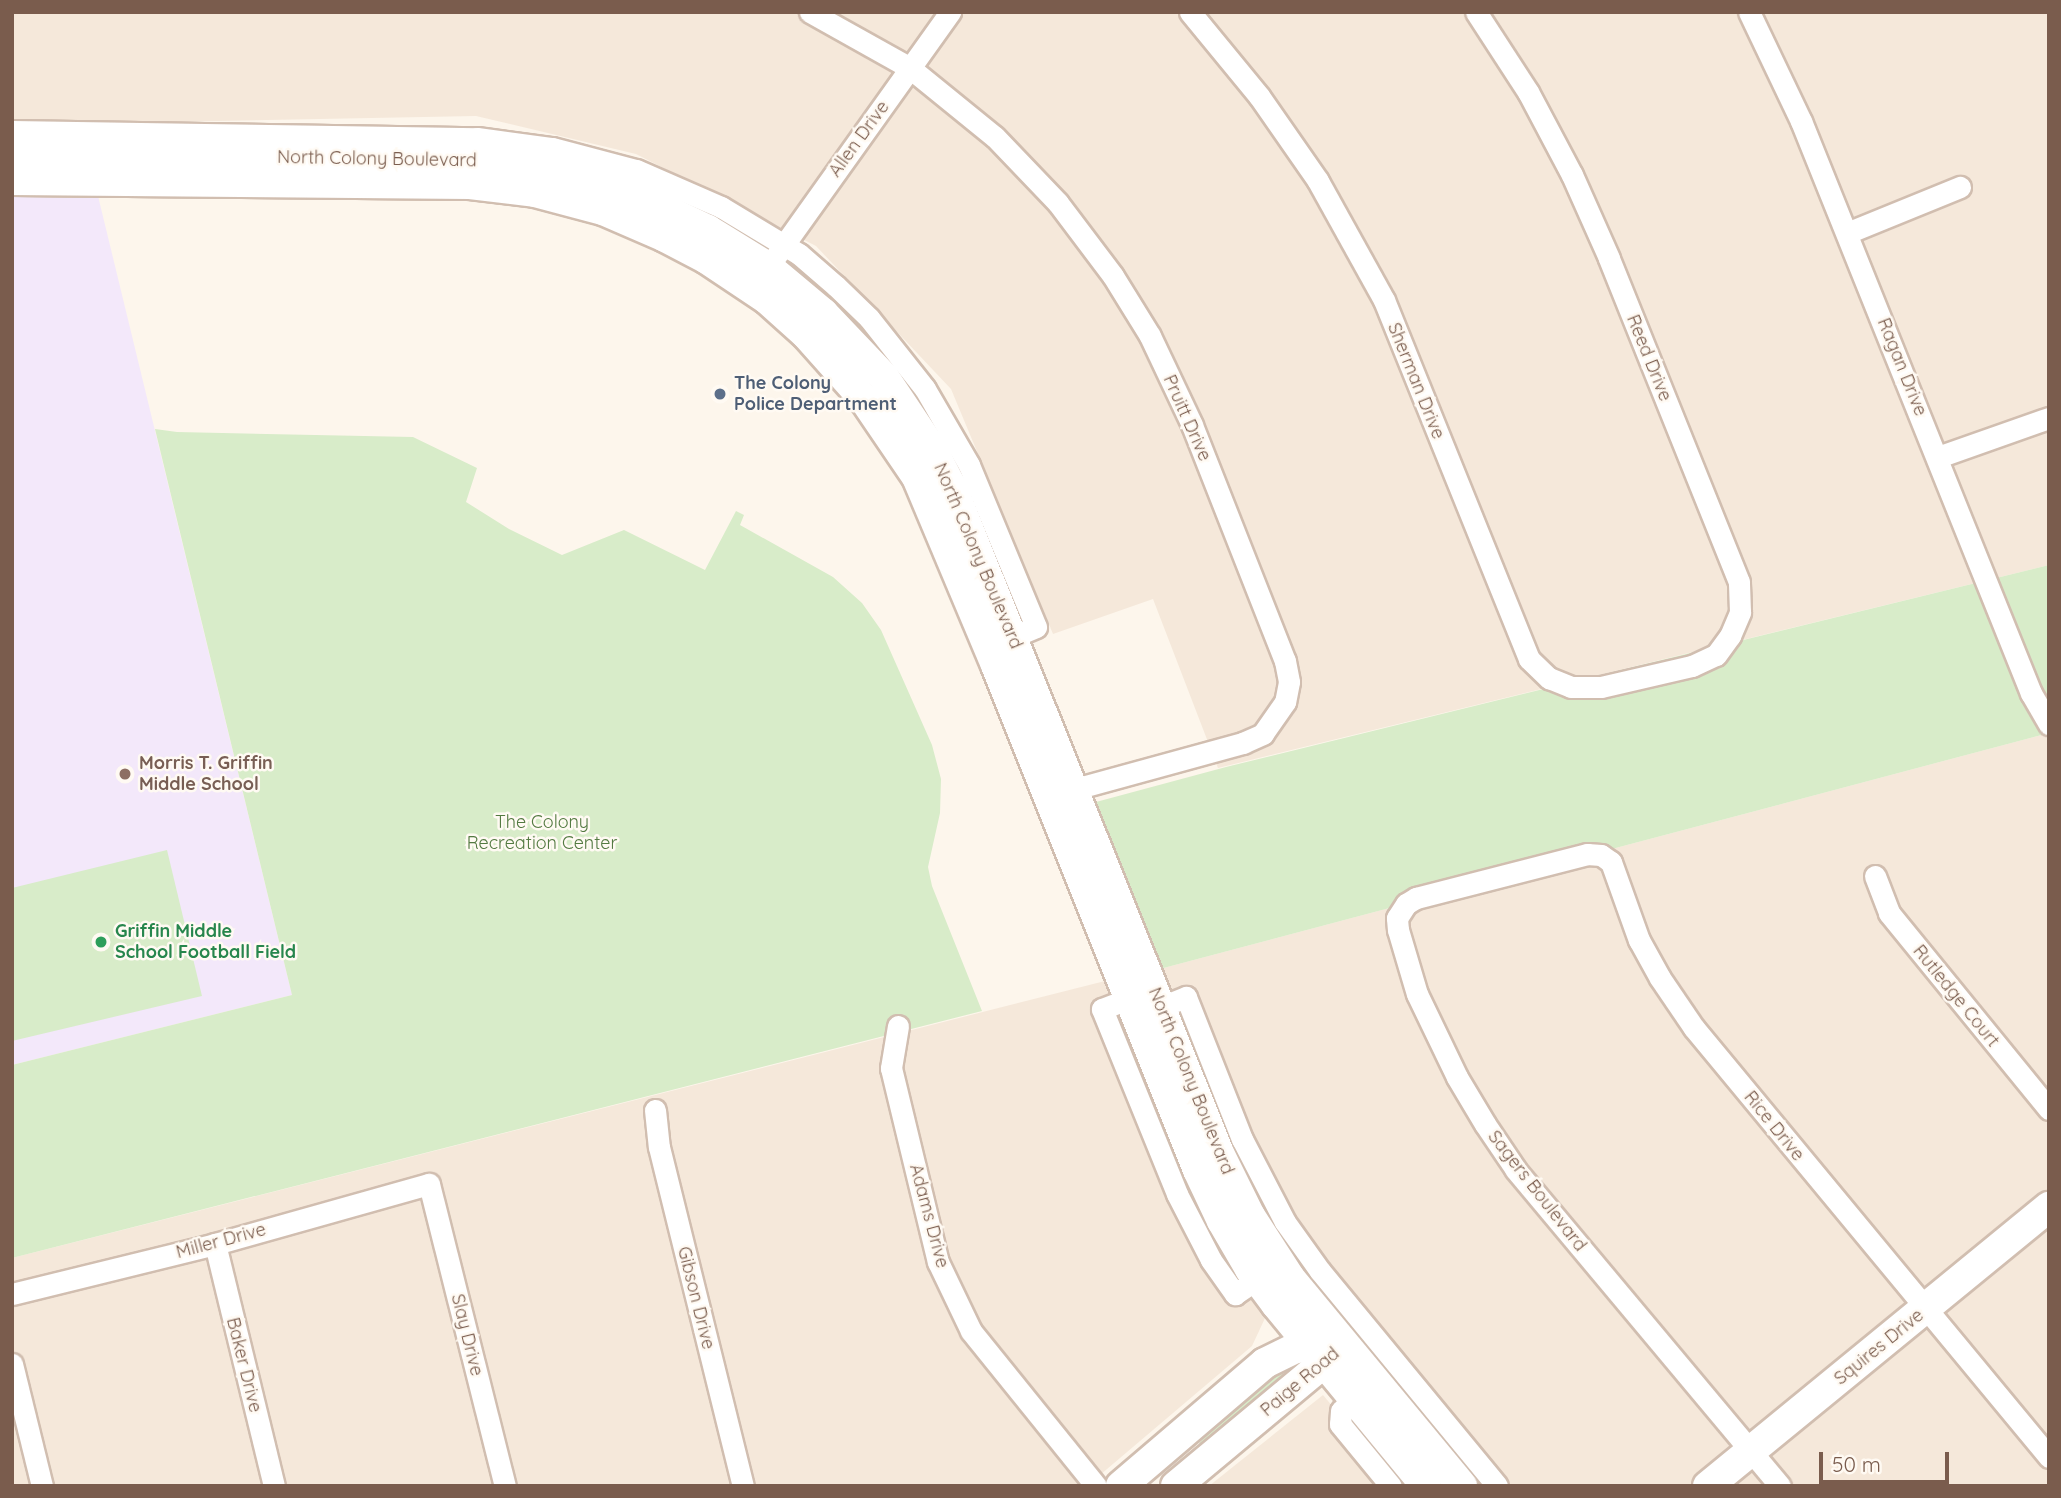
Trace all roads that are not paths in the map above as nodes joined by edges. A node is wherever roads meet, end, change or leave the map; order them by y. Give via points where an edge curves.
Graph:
1 (810, 12) edge
2 (950, 12) edge
3 (1191, 12) edge
4 (1476, 12) edge
5 (1749, 12) edge
6 (910, 68) junction
7 (12, 131) edge
8 (12, 152) edge
9 (12, 180) edge
10 (1960, 187) dead end
11 (1847, 233) junction
12 (767, 266) junction
13 (2049, 418) edge
14 (1938, 457) junction
15 (1653, 676) joint
16 (2049, 724) edge
17 (1060, 793) junction
18 (1499, 876) joint
19 (1875, 876) dead end
20 (1161, 1007) junction
21 (898, 1026) dead end
22 (655, 1110) dead end
23 (2049, 1110) edge
24 (429, 1184) joint
25 (2049, 1207) edge
26 (215, 1244) junction
27 (12, 1294) edge
28 (1276, 1304) junction
29 (1925, 1309) junction
30 (1326, 1350) junction
31 (1265, 1363) junction
32 (12, 1364) edge
33 (1354, 1398) junction
34 (1752, 1450) junction
35 (2049, 1457) edge
36 (43, 1486) edge
37 (274, 1486) edge
38 (505, 1486) edge
39 (743, 1486) edge
40 (1096, 1486) edge
41 (1121, 1486) edge
42 (1176, 1486) edge
43 (1391, 1486) edge
44 (1426, 1486) edge
45 (1462, 1486) edge
46 (1497, 1486) edge
47 (1708, 1486) edge
48 (1780, 1486) edge

1 - 6 street, Pruitt Drive
2 - 6 street, Allen Drive
3 - 15 street, Sherman Drive via 1259,96 1318,181 1384,300 1529,659 1549,678 1572,687 1601,687
4 - 15 street, Reed Drive via 1528,92 1578,187 1739,582 1740,612 1716,655
5 - 11 street, Ragan Drive
6 - 12 street, Allen Drive
6 - 17 street, Pruitt Drive via 995,137 1058,204 1113,276 1150,336 1192,425 1285,661 1289,682 1285,702 1263,734
7 - 12 street via 477,138 552,148 636,170 721,207
8 - 12 main road, North Colony Boulevard via 453,157 540,169 624,190 708,230
9 - 12 main road, North Colony Boulevard via 470,184 535,192 603,210 708,259
10 - 11 street
11 - 14 street, Ragan Drive
12 - 17 main road, North Colony Boulevard via 806,334 864,399 917,477
12 - 17 main road, North Colony Boulevard via 823,313 884,377 932,449 1012,636
13 - 14 street
14 - 16 street, Ragan Drive via 2031,693
17 - 20 main road, North Colony Boulevard
17 - 28 main road, North Colony Boulevard via 1128,999 1198,1170 1222,1221
18 - 29 street, Rice Drive via 1587,854 1611,862 1639,940 1693,1028
18 - 34 street, Sagers Boulevard via 1406,904 1397,918 1398,930 1417,994 1457,1077 1516,1170
19 - 23 street, Rutledge Court via 1889,913
20 - 30 main road, North Colony Boulevard via 1218,1151
20 - 46 street via 1186,997 1242,1139 1285,1222
21 - 40 street, Adams Drive via 891,1068 938,1262 971,1331
22 - 39 street, Gibson Drive via 659,1147
24 - 26 street, Miller Drive
24 - 38 street, Slay Drive
25 - 29 main road, Squires Drive
26 - 27 street, Miller Drive
26 - 37 street, Baker Drive
28 - 30 main road, North Colony Boulevard
28 - 31 main road via 1278,1328
29 - 34 main road, Squires Drive
29 - 35 street, Rice Drive
30 - 31 main road, Paige Road
30 - 33 main road, North Colony Boulevard
30 - 42 main road, Paige Road
30 - 45 main road, North Colony Boulevard
31 - 41 main road, Paige Road
32 - 36 street
33 - 43 street via 1341,1411 1340,1424
33 - 44 main road, North Colony Boulevard
34 - 47 main road, Squires Drive
34 - 48 street, Sagers Boulevard

